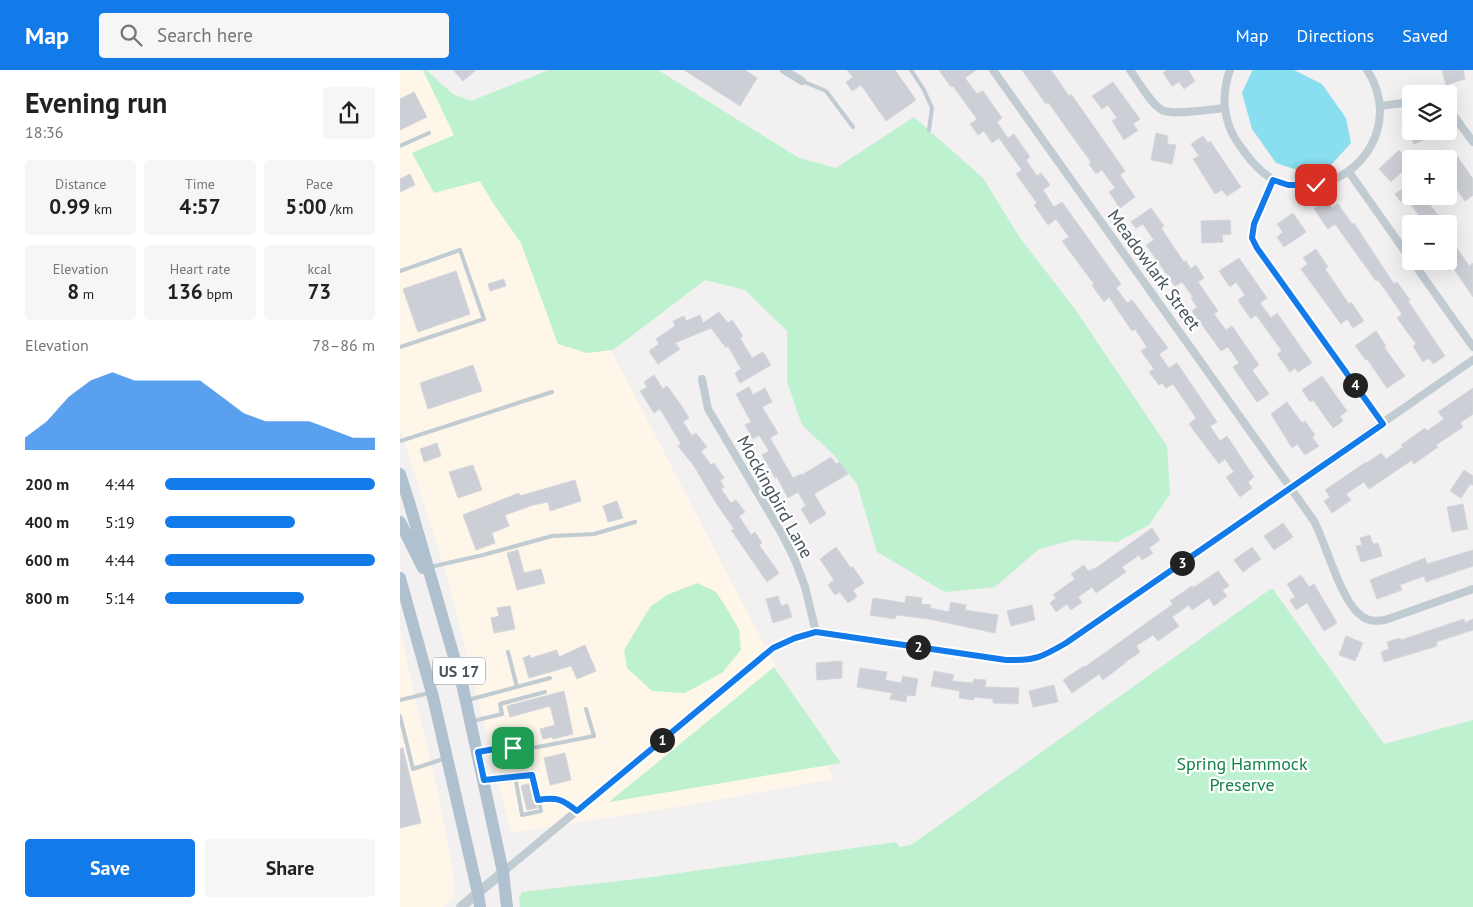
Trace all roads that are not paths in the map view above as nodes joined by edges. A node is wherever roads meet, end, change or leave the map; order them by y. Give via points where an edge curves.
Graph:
1 (784, 70) edge
2 (911, 70) edge
3 (993, 70) edge
4 (1130, 70) edge
5 (1230, 70) edge
6 (1367, 70) edge
7 (802, 81) joint
8 (1402, 103) edge
9 (1380, 106) junction
10 (1225, 108) junction
11 (1457, 120) edge
12 (853, 127) dead end
13 (929, 130) dead end
14 (429, 132) dead end
15 (1473, 142) edge
16 (400, 146) edge
17 (1349, 172) junction
18 (1273, 180) junction
19 (1402, 247) edge
20 (1418, 270) edge
21 (400, 271) edge
22 (400, 346) edge
23 (1473, 347) edge
24 (1473, 360) edge
25 (702, 379) dead end
26 (552, 392) dead end
27 (1383, 424) junction
28 (400, 441) edge
29 (400, 474) edge
30 (1291, 488) junction
31 (400, 522) edge
32 (635, 522) dead end
33 (429, 567) junction
34 (400, 578) edge
35 (1473, 589) edge
36 (435, 590) junction
37 (816, 632) junction
38 (508, 652) dead end
39 (550, 678) dead end
40 (517, 687) junction
41 (545, 692) dead end
42 (432, 693) junction
43 (400, 700) edge
44 (466, 700) junction
45 (586, 709) dead end
46 (400, 716) edge
47 (471, 722) junction
48 (478, 752) junction
49 (447, 758) junction
50 (515, 776) junction
51 (484, 780) junction
52 (538, 800) junction
53 (577, 811) junction
54 (503, 872) junction
55 (478, 893) junction
56 (461, 907) edge
57 (480, 907) edge
58 (507, 907) edge

1 - 7 street
2 - 13 lane via 932,108
3 - 30 street, Meadowlark Street
4 - 10 street via 1162,110 1171,113
5 - 10 street via 1224,94
6 - 9 street
7 - 12 lane via 826,91
8 - 9 street
9 - 17 street via 1374,140
10 - 18 street via 1235,140 1259,170
11 - 15 street
14 - 16 lane
17 - 18 street via 1316,185 1288,185
17 - 19 street
18 - 27 street via 1254,224 1252,238
20 - 23 street
21 - 22 lane via 460,250 484,319
24 - 27 street
25 - 37 street, Mockingbird Lane via 708,409 795,560 806,587
26 - 28 lane
27 - 30 street
29 - 33 main road, US 17
30 - 35 street, Meadowlark Street via 1321,535 1343,589 1363,617 1374,621 1386,620
30 - 37 street via 1066,643 1028,661
31 - 36 main road
32 - 33 lane via 594,534 552,536
33 - 36 main road, US 17
34 - 42 main road, US 17
36 - 44 main road, US 17
37 - 53 street via 773,648
38 - 40 lane
39 - 40 lane
40 - 44 lane
41 - 47 lane via 500,704 502,714
42 - 43 lane
42 - 49 main road, US 17
44 - 47 main road, US 17
45 - 48 lane via 594,736 538,747
46 - 49 lane via 414,768
47 - 48 main road, US 17
48 - 51 main road, US 17
49 - 55 main road, US 17
50 - 51 lane
50 - 52 lane via 532,775
50 - 52 lane via 522,816 541,811
51 - 54 main road, US 17
52 - 53 lane via 553,798 566,802
53 - 54 street
54 - 55 street
54 - 58 main road, US 17
55 - 56 street
55 - 57 main road, US 17

